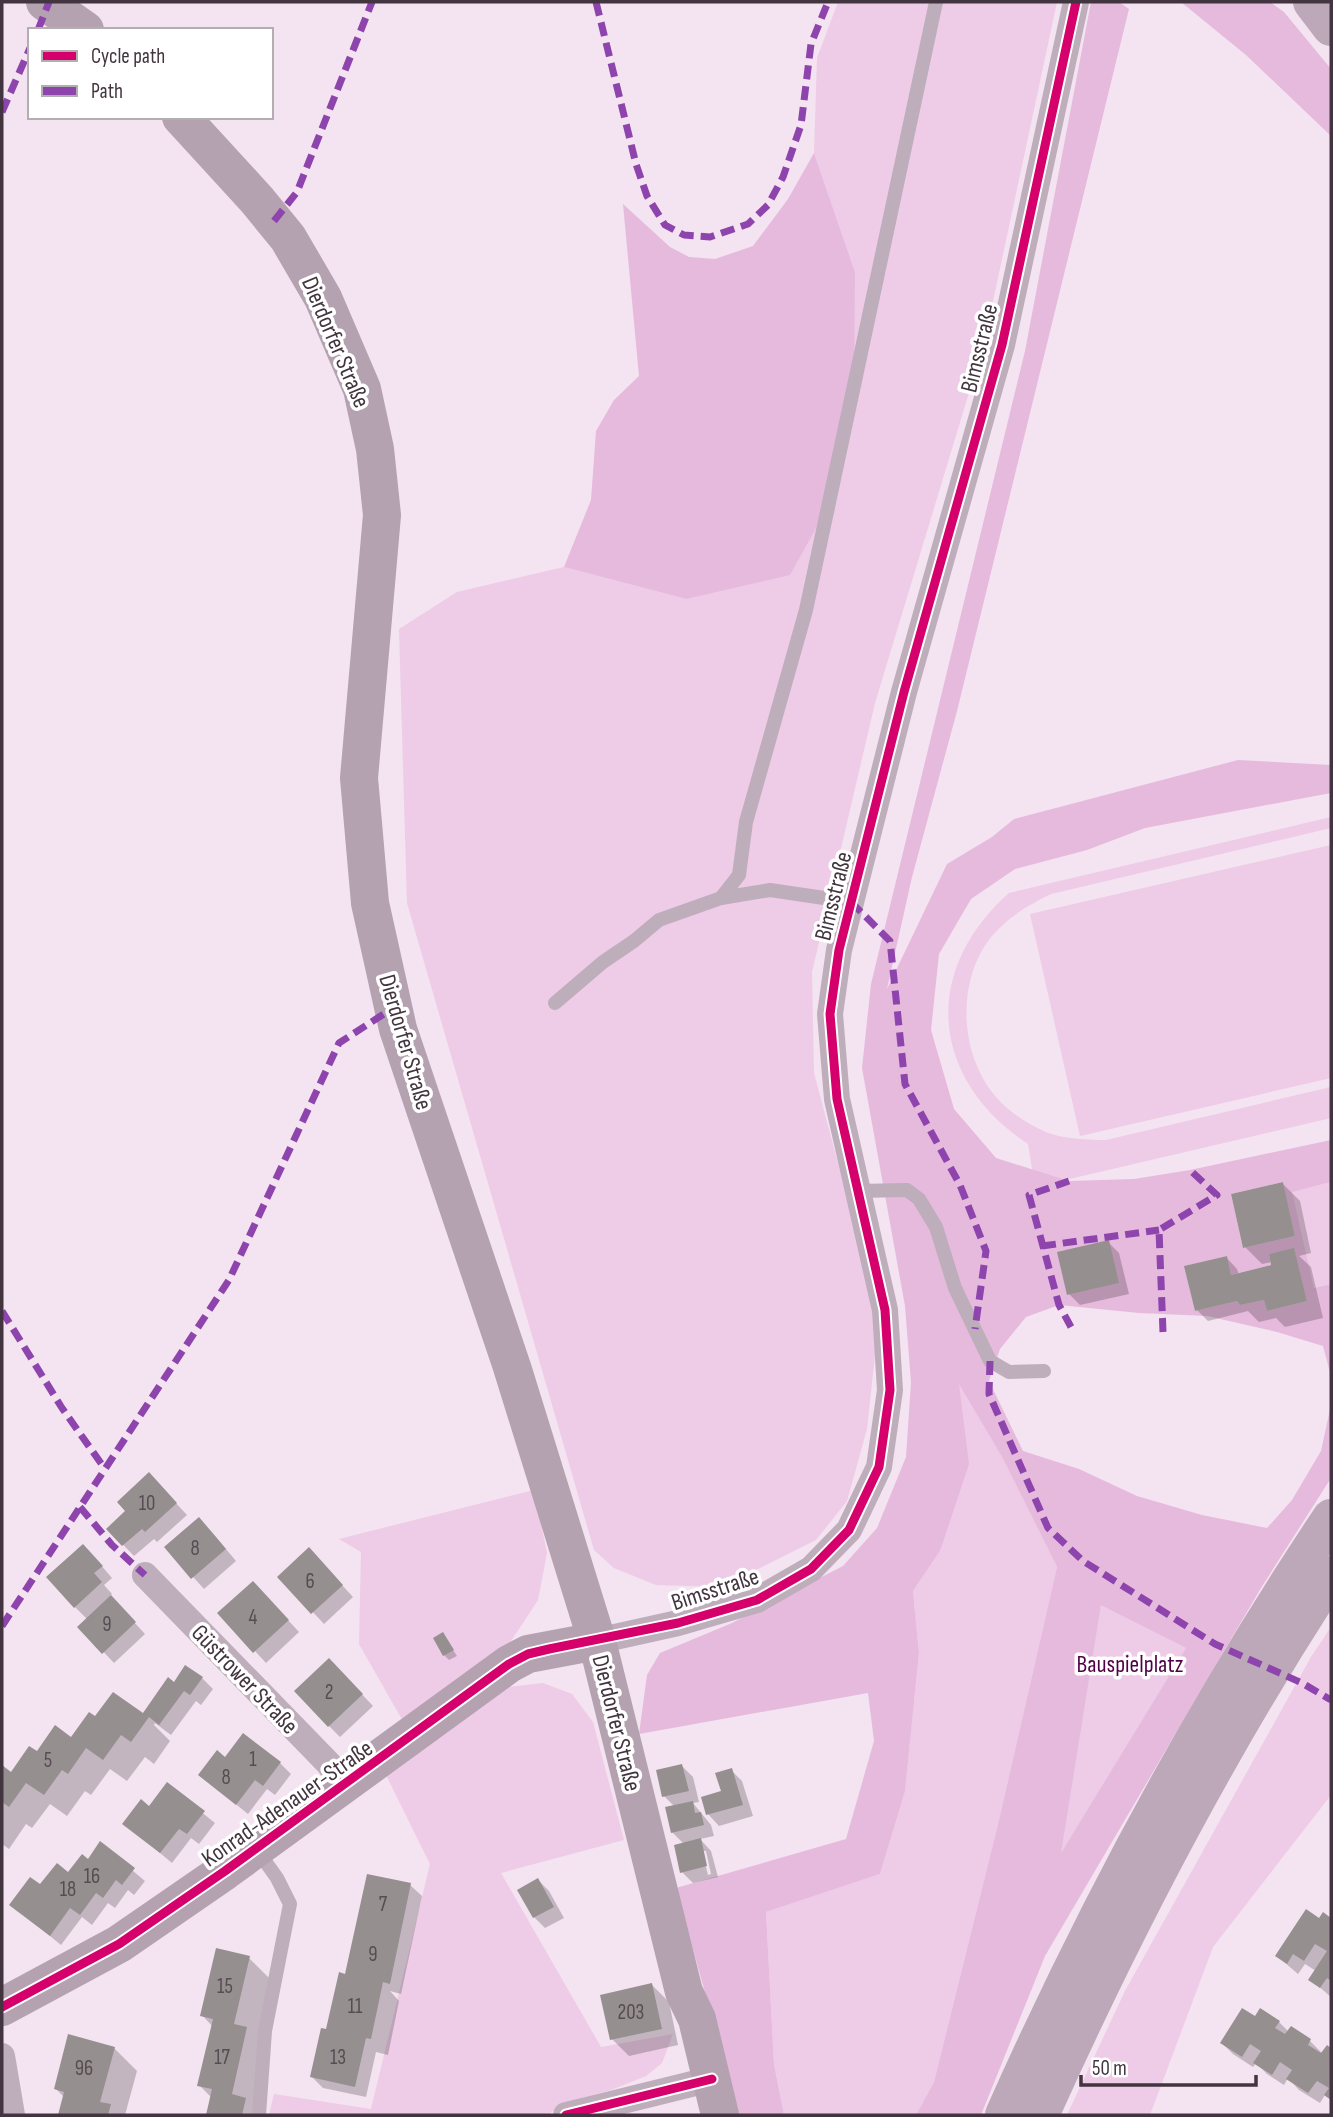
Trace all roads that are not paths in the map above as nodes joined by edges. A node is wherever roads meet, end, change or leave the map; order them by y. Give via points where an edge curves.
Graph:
1 (45, 2) edge
2 (936, 2) edge
3 (1076, 2) edge
4 (1312, 2) edge
5 (1321, 2) edge
6 (1331, 9) edge
7 (1331, 27) edge
8 (82, 28) edge
9 (183, 119) edge
10 (721, 898) junction
11 (851, 902) junction
12 (555, 1003) dead end
13 (858, 1191) junction
14 (1044, 1371) dead end
15 (1331, 1518) edge
16 (145, 1575) dead end
17 (1331, 1575) edge
18 (1273, 1638) junction
19 (597, 1641) junction
20 (1241, 1691) junction
21 (343, 1785) junction
22 (256, 1849) junction
23 (2, 2007) edge
24 (2, 2056) edge
25 (704, 2099) edge
26 (12, 2115) edge
27 (258, 2115) edge
28 (566, 2115) edge
29 (1004, 2115) edge
30 (1040, 2115) edge

1 - 8 main road
2 - 10 lane via 806,610 746,822 738,875
3 - 11 street, Bimsstraße via 1002,345 904,692
4 - 7 highway
5 - 6 highway
9 - 19 main road, Dierdorfer Straße via 288,238 323,298 362,389 382,515 359,778 370,904 398,1029 512,1367
10 - 11 lane via 770,890
10 - 12 lane via 659,920
11 - 13 street, Bimsstraße via 830,1014 837,1099
13 - 14 lane via 907,1190 919,1199 936,1227 955,1288 990,1362 1009,1372
13 - 19 street, Bimsstraße via 885,1310 890,1390 879,1467 849,1530 811,1569 757,1600
15 - 18 highway
16 - 21 street, Güstrower Straße via 329,1764
17 - 18 highway
18 - 20 highway
19 - 21 main road, Konrad-Adenauer-Straße via 528,1654 509,1664
19 - 25 main road, Dierdorfer Straße via 684,1992 697,2018
20 - 29 highway via 1164,1794 1062,1990
20 - 30 highway via 1200,1792 1094,1997
21 - 22 main road, Konrad-Adenauer-Straße
22 - 23 main road, Konrad-Adenauer-Straße via 118,1944
22 - 27 lane via 290,1904 265,2031
24 - 26 street
25 - 28 street

